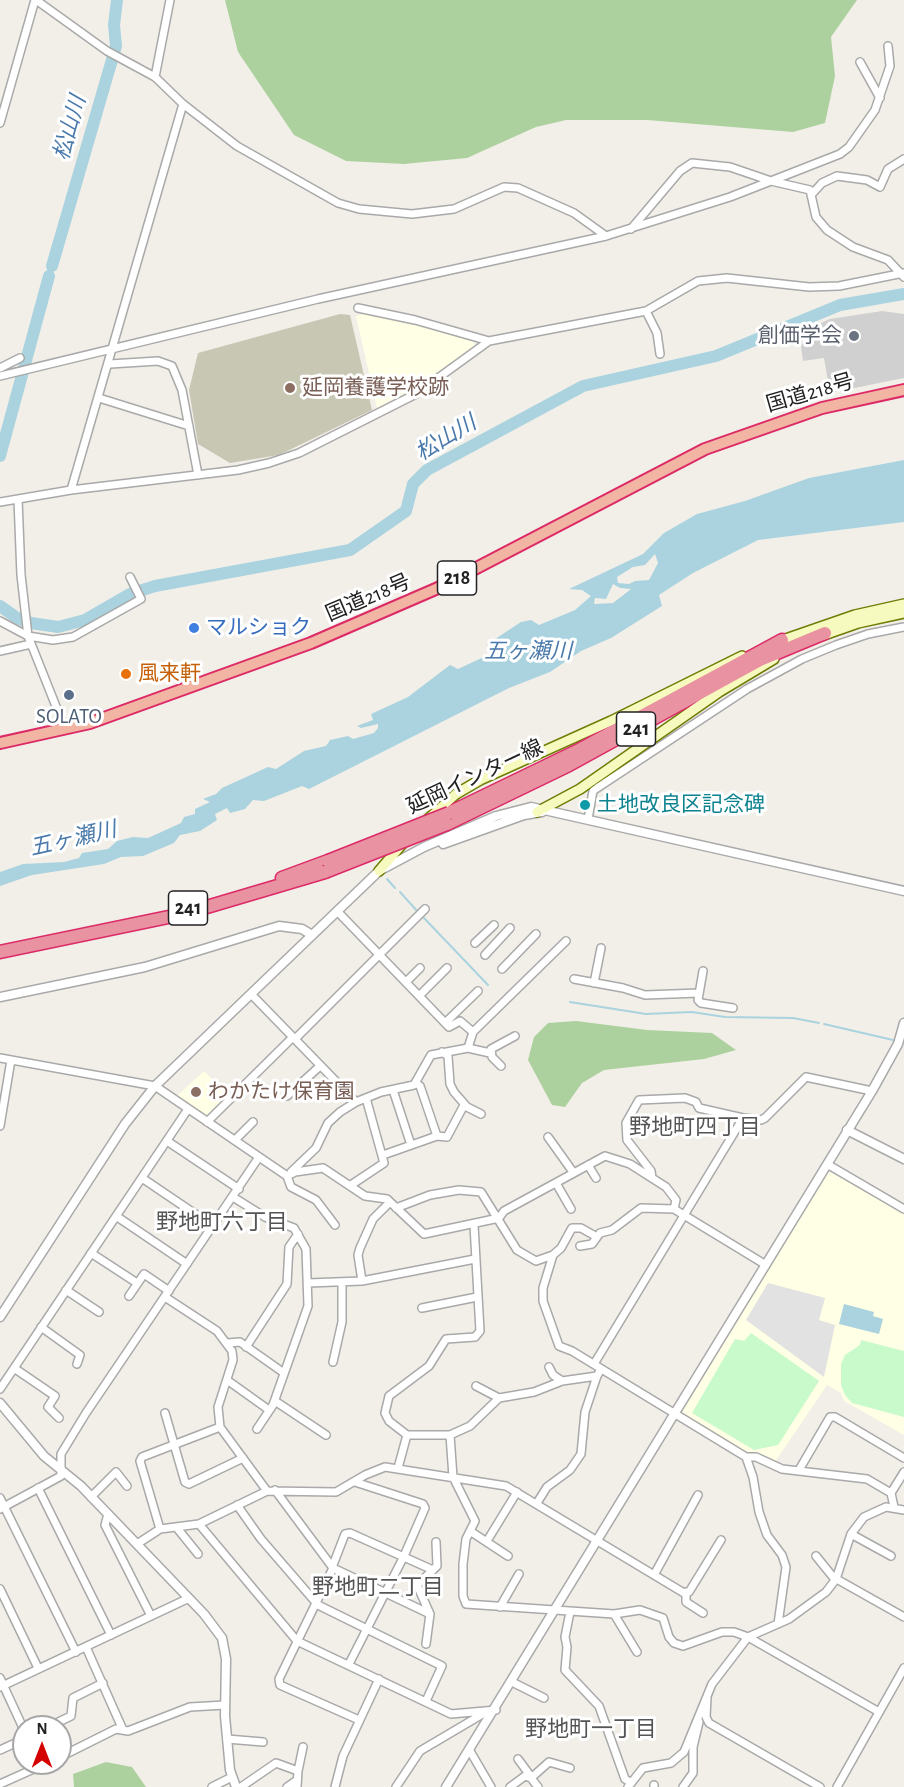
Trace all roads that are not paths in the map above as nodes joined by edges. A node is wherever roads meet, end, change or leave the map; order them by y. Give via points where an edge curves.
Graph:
1 (35, 0) edge
2 (170, 0) edge
3 (888, 46) dead end
4 (860, 62) dead end
5 (155, 77) junction
6 (880, 98) junction
7 (183, 104) junction
8 (0, 123) edge
9 (904, 159) edge
10 (771, 181) junction
11 (812, 194) junction
12 (631, 229) junction
13 (606, 236) junction
14 (903, 274) edge
15 (358, 308) dead end
16 (646, 311) junction
17 (489, 341) junction
18 (111, 350) junction
19 (660, 354) dead end
20 (20, 358) dead end
21 (110, 364) junction
22 (0, 368) edge
23 (4, 375) edge
24 (904, 390) edge
25 (99, 399) junction
26 (189, 426) junction
27 (198, 475) junction
28 (71, 490) junction
29 (18, 499) junction
30 (0, 502) edge
31 (130, 577) dead end
32 (904, 604) edge
33 (904, 613) edge
34 (0, 621) edge
35 (904, 627) edge
36 (825, 633) junction
37 (29, 639) junction
38 (782, 640) junction
39 (0, 651) edge
40 (65, 729) junction
41 (0, 743) edge
42 (541, 810) junction
43 (448, 818) junction
44 (588, 819) junction
45 (379, 871) junction
46 (904, 891) edge
47 (425, 909) dead end
48 (337, 911) junction
49 (494, 925) dead end
50 (510, 928) dead end
51 (536, 934) dead end
52 (312, 935) junction
53 (566, 941) dead end
54 (475, 944) dead end
55 (601, 948) dead end
56 (0, 952) edge
57 (380, 955) junction
58 (485, 955) dead end
59 (420, 968) dead end
60 (447, 968) dead end
61 (502, 969) dead end
62 (703, 972) dead end
63 (574, 979) dead end
64 (406, 982) junction
65 (594, 982) junction
66 (478, 991) dead end
67 (699, 993) junction
68 (251, 994) junction
69 (419, 996) junction
70 (0, 997) edge
71 (733, 1008) dead end
72 (445, 1023) junction
73 (904, 1023) edge
74 (473, 1032) junction
75 (515, 1036) dead end
76 (294, 1038) junction
77 (468, 1048) junction
78 (442, 1052) junction
79 (490, 1053) junction
80 (0, 1058) edge
81 (11, 1060) junction
82 (320, 1066) junction
83 (501, 1066) dead end
84 (416, 1083) junction
85 (155, 1086) junction
86 (393, 1090) junction
87 (872, 1091) junction
88 (287, 1096) dead end
89 (366, 1098) junction
90 (356, 1102) junction
91 (464, 1105) junction
92 (188, 1109) junction
93 (481, 1114) dead end
94 (742, 1118) junction
95 (207, 1122) junction
96 (253, 1122) dead end
97 (0, 1126) edge
98 (847, 1130) junction
99 (437, 1136) junction
100 (548, 1137) dead end
101 (235, 1140) junction
102 (167, 1141) junction
103 (411, 1145) junction
104 (383, 1155) junction
105 (260, 1157) junction
106 (904, 1159) edge
107 (827, 1164) junction
108 (588, 1165) junction
109 (573, 1172) junction
110 (287, 1176) junction
111 (142, 1178) junction
112 (596, 1178) dead end
113 (652, 1178) junction
114 (556, 1183) junction
115 (351, 1185) junction
116 (239, 1189) junction
117 (233, 1197) junction
118 (393, 1205) junction
119 (571, 1209) dead end
120 (674, 1209) junction
121 (904, 1209) edge
122 (685, 1214) junction
123 (116, 1216) junction
124 (499, 1218) junction
125 (335, 1225) dead end
126 (474, 1225) junction
127 (213, 1226) junction
128 (298, 1234) junction
129 (597, 1237) junction
130 (580, 1246) dead end
131 (91, 1253) junction
132 (553, 1255) junction
133 (476, 1259) junction
134 (187, 1264) junction
135 (766, 1265) junction
136 (362, 1281) junction
137 (342, 1282) junction
138 (137, 1283) junction
139 (308, 1283) junction
140 (66, 1290) junction
141 (167, 1294) junction
142 (129, 1296) dead end
143 (477, 1297) junction
144 (422, 1308) dead end
145 (99, 1312) dead end
146 (0, 1317) edge
147 (41, 1327) junction
148 (228, 1342) junction
149 (246, 1347) junction
150 (333, 1362) dead end
151 (77, 1364) dead end
152 (594, 1364) junction
153 (549, 1367) dead end
154 (14, 1368) junction
155 (284, 1373) junction
156 (599, 1373) junction
157 (227, 1380) junction
158 (562, 1381) junction
159 (476, 1386) dead end
160 (0, 1389) edge
161 (499, 1398) junction
162 (275, 1401) junction
163 (0, 1403) edge
164 (269, 1410) junction
165 (165, 1413) dead end
166 (676, 1414) junction
167 (59, 1418) dead end
168 (220, 1427) junction
169 (257, 1429) dead end
170 (326, 1435) dead end
171 (407, 1435) junction
172 (450, 1435) junction
173 (175, 1447) junction
174 (746, 1457) junction
175 (243, 1458) junction
176 (904, 1458) edge
177 (398, 1468) junction
178 (63, 1470) junction
179 (798, 1470) junction
180 (904, 1472) edge
181 (453, 1477) junction
182 (355, 1482) junction
183 (127, 1486) dead end
184 (38, 1488) junction
185 (271, 1491) junction
186 (517, 1492) junction
187 (891, 1493) junction
188 (698, 1495) dead end
189 (91, 1497) junction
190 (0, 1498) edge
191 (537, 1503) junction
192 (237, 1506) junction
193 (894, 1507) junction
194 (2, 1508) edge
195 (904, 1510) edge
196 (108, 1514) junction
197 (199, 1524) junction
198 (177, 1528) junction
199 (160, 1529) junction
200 (470, 1531) junction
201 (851, 1534) junction
202 (721, 1540) dead end
203 (487, 1541) junction
204 (598, 1541) junction
205 (436, 1542) dead end
206 (137, 1544) junction
207 (198, 1554) dead end
208 (404, 1556) junction
209 (508, 1556) dead end
210 (816, 1556) dead end
211 (891, 1556) dead end
212 (333, 1567) junction
213 (433, 1569) junction
214 (519, 1574) dead end
215 (654, 1575) junction
216 (836, 1579) junction
217 (0, 1589) edge
218 (385, 1592) junction
219 (686, 1592) junction
220 (187, 1599) junction
221 (318, 1605) junction
222 (500, 1607) junction
223 (555, 1611) junction
224 (570, 1612) junction
225 (703, 1613) dead end
226 (430, 1614) junction
227 (614, 1614) junction
228 (151, 1616) junction
229 (904, 1617) edge
230 (778, 1624) junction
231 (366, 1630) junction
232 (111, 1635) junction
233 (748, 1637) junction
234 (297, 1641) junction
235 (426, 1644) dead end
236 (86, 1647) junction
237 (76, 1653) junction
238 (637, 1653) dead end
239 (349, 1664) junction
240 (38, 1668) junction
241 (904, 1668) edge
242 (379, 1679) junction
243 (512, 1682) junction
244 (103, 1683) junction
245 (1, 1684) edge
246 (707, 1693) junction
247 (544, 1698) dead end
248 (426, 1701) junction
249 (225, 1705) junction
250 (491, 1710) junction
251 (879, 1712) junction
252 (16, 1715) edge
253 (71, 1715) edge
254 (698, 1715) junction
255 (359, 1720) junction
256 (123, 1730) junction
257 (227, 1739) junction
258 (263, 1742) dead end
259 (303, 1747) dead end
260 (72, 1750) edge
261 (470, 1751) junction
262 (518, 1759) dead end
263 (570, 1768) dead end
264 (298, 1771) junction
265 (20, 1775) edge
266 (232, 1777) junction
267 (530, 1778) junction
268 (0, 1784) edge
269 (297, 1784) edge
270 (629, 1785) edge
271 (212, 1787) edge
272 (236, 1787) edge
273 (242, 1787) edge
274 (287, 1787) edge
275 (335, 1787) edge
276 (396, 1787) edge
277 (446, 1787) edge
278 (491, 1787) edge
279 (510, 1787) edge
280 (538, 1787) edge
281 (683, 1787) edge
282 (820, 1787) edge
283 (837, 1787) edge

1 - 5 street via 107,51
1 - 8 street
2 - 5 street
3 - 6 street via 890,66
4 - 6 street
5 - 7 street
6 - 10 street via 865,128 840,154
7 - 13 street via 237,146 338,203 412,214 454,209 504,187 518,188 574,213
7 - 18 street
9 - 11 street via 888,169 880,187 858,178 837,176 822,183
10 - 11 street via 810,190
10 - 12 street
10 - 12 street via 730,167 692,163 664,188
11 - 14 street via 816,217 827,230 853,247 888,260
12 - 13 street
13 - 18 street
14 - 16 street via 839,286 809,287 710,278
15 - 17 street
16 - 17 street
16 - 19 street via 657,333
17 - 27 street via 416,394 299,453 238,470
18 - 21 street
18 - 23 street
20 - 22 street
21 - 25 street
21 - 26 street via 158,361 172,366 182,390
24 - 40 highway, 国道218号 / 218 via 813,411 705,449 369,620
25 - 26 street
25 - 28 street
26 - 27 street
27 - 28 street
28 - 29 street
29 - 30 street
29 - 37 street
31 - 37 street via 140,598 73,637
32 - 38 main road, 延岡インター線 / 241 via 846,617
33 - 36 main road, 延岡インター線 / 241
34 - 37 street
35 - 44 street via 836,645 747,689 597,788
36 - 42 main road, 241 via 719,692 580,789
36 - 43 highway, 延岡インター線 / 241 via 760,660 569,765
37 - 39 street
37 - 40 street
38 - 43 highway, 延岡インター線 / 241
38 - 45 main road, 241 via 467,787 388,857
40 - 41 highway, 国道218号 / 218
42 - 44 street
42 - 45 street via 518,808 496,816
43 - 56 highway, 延岡インター線 / 241, bridge via 327,866 183,914
44 - 46 street
45 - 48 street
47 - 57 street
48 - 52 street
48 - 57 street
49 - 54 street
50 - 58 street
51 - 61 street
52 - 68 street
52 - 70 street via 302,929 279,926 145,967
53 - 74 street
55 - 65 street
57 - 64 street
57 - 76 street
59 - 64 street
60 - 69 street
62 - 67 street
63 - 65 street
64 - 69 street
65 - 67 street via 645,995
66 - 72 street
67 - 71 street via 701,1003
68 - 76 street
68 - 85 street
69 - 72 street
72 - 74 street via 449,1027 460,1021
73 - 87 street
74 - 77 street
75 - 79 street via 495,1045
76 - 82 street
76 - 95 street
77 - 78 street
77 - 79 street
78 - 84 street via 431,1055
78 - 91 street via 448,1056 450,1084
79 - 83 street
80 - 81 street
81 - 85 street
81 - 97 street
82 - 88 street
82 - 90 street
84 - 86 street
84 - 99 street
85 - 92 street
85 - 146 street via 125,1124
86 - 89 street
86 - 103 street
87 - 94 street via 806,1077 765,1118
87 - 98 street
89 - 90 street
89 - 104 street
90 - 110 street via 328,1123 316,1148
91 - 93 street
91 - 99 street via 447,1137
92 - 95 street
92 - 102 street
94 - 113 street via 699,1108 696,1102 685,1098 639,1100 626,1123 627,1140 651,1171
94 - 122 street
95 - 101 street
96 - 101 street
98 - 106 street
98 - 107 street
99 - 103 street
100 - 109 street
101 - 105 street
102 - 111 street
102 - 116 street
103 - 104 street
104 - 115 street via 383,1166
105 - 110 street
105 - 116 street
107 - 121 street
107 - 135 street
108 - 109 street
108 - 112 street
108 - 113 street via 605,1156 612,1157
109 - 114 street
110 - 115 street via 323,1168
110 - 125 street via 291,1187 316,1200
111 - 123 street
111 - 127 street
113 - 120 street via 674,1196
114 - 119 street
114 - 124 street via 504,1211
115 - 118 street via 365,1196 387,1199
116 - 117 street
117 - 127 street
117 - 128 street via 265,1217 294,1228
118 - 124 street via 471,1189 481,1192
118 - 126 street via 424,1234
118 - 136 street via 374,1219 360,1248
120 - 122 street
120 - 129 street via 642,1208
122 - 135 street
122 - 152 street
123 - 131 street
123 - 134 street
124 - 126 street
124 - 132 street via 517,1250 536,1261
126 - 133 street
127 - 134 street
128 - 139 street via 306,1249
128 - 149 street via 289,1247 287,1284
129 - 130 street via 592,1244
129 - 132 street via 581,1228 572,1228
131 - 138 street
131 - 140 street
132 - 152 street via 543,1288 553,1331 559,1346
133 - 136 street
133 - 143 street
134 - 141 street
135 - 166 street
136 - 137 street
137 - 139 street
137 - 150 street via 342,1322
138 - 141 street via 144,1274
138 - 142 street
139 - 155 street via 308,1306
140 - 145 street
140 - 147 street
141 - 148 street
141 - 178 street via 61,1454
143 - 144 street
143 - 171 street via 480,1331 475,1337 446,1339 429,1366 389,1396 385,1413
147 - 151 street via 80,1355
147 - 154 street
148 - 149 street via 240,1342
148 - 157 street via 233,1360
149 - 155 street
152 - 156 street
153 - 158 street
154 - 160 street
154 - 167 street via 55,1396 48,1407
155 - 162 street
156 - 158 street
156 - 166 street
156 - 191 street via 585,1412 581,1454
157 - 164 street
157 - 168 street via 218,1407
158 - 161 street via 534,1392
159 - 161 street
161 - 172 street via 470,1426
162 - 164 street
162 - 170 street
163 - 178 street via 44,1456
164 - 169 street
165 - 173 street
166 - 174 street
166 - 204 street
168 - 173 street
168 - 175 street
171 - 172 street
171 - 177 street
172 - 181 street
173 - 175 street via 185,1482 189,1484
173 - 199 street via 140,1461
174 - 179 street
174 - 230 street via 767,1535 786,1567
175 - 185 street
176 - 179 street via 830,1417
177 - 181 street
177 - 182 street via 375,1470
178 - 184 street via 61,1476
178 - 189 street
179 - 187 street via 867,1479
180 - 187 street
181 - 186 street
181 - 200 street via 474,1517
182 - 185 street via 336,1492
182 - 208 street via 423,1504 425,1508
183 - 189 street via 116,1472
184 - 194 street
184 - 232 street
185 - 192 street
185 - 212 street
186 - 191 street
186 - 203 street
187 - 193 street
188 - 215 street
189 - 196 street
190 - 194 street
191 - 204 street
192 - 197 street
192 - 221 street
193 - 195 street
193 - 201 street via 864,1517
194 - 237 street
196 - 206 street
196 - 228 street via 105,1525
197 - 198 street
197 - 234 street
198 - 199 street
198 - 207 street
199 - 206 street
200 - 203 street
200 - 222 street via 462,1571 466,1604
201 - 211 street
201 - 216 street
202 - 219 street
203 - 209 street
204 - 215 street
204 - 223 street
205 - 213 street via 437,1566
206 - 220 street
208 - 212 street via 350,1533 345,1534
208 - 213 street
208 - 218 street
210 - 216 street
212 - 218 street
212 - 221 street
213 - 226 street via 417,1585
214 - 222 street
215 - 219 street
216 - 229 street
216 - 230 street via 811,1604
217 - 240 street
218 - 226 street
218 - 231 street
219 - 225 street via 686,1602
220 - 228 street
220 - 249 street via 222,1638 226,1659
221 - 231 street
221 - 234 street
222 - 223 street
223 - 224 street
223 - 243 street
224 - 227 street
224 - 270 street via 565,1670 599,1706
226 - 235 street
227 - 233 street via 640,1610 663,1618 669,1637 683,1646 728,1631
227 - 238 street
228 - 232 street
230 - 233 street
231 - 239 street
231 - 248 street via 442,1666
232 - 236 street
233 - 246 street
233 - 251 street
234 - 239 street
234 - 255 street via 280,1684
236 - 237 street
236 - 244 street
237 - 240 street via 42,1670
239 - 242 street
240 - 245 street
241 - 251 street
242 - 248 street
242 - 255 street
243 - 247 street
243 - 250 street
244 - 253 street via 73,1698
244 - 256 street
245 - 252 street
246 - 254 street
246 - 282 street via 709,1723
248 - 250 street via 451,1714
249 - 256 street via 190,1707
249 - 257 street
250 - 261 street
250 - 276 street via 420,1751
251 - 283 street
254 - 270 street via 677,1760 643,1768
254 - 281 street via 693,1773
255 - 275 street
256 - 260 street
257 - 258 street
257 - 266 street
259 - 264 street
261 - 277 street
261 - 278 street
262 - 267 street
263 - 267 street via 549,1761
264 - 269 street
264 - 273 street via 276,1763
265 - 268 street
266 - 271 street
266 - 272 street
267 - 279 street
267 - 280 street
269 - 274 street

